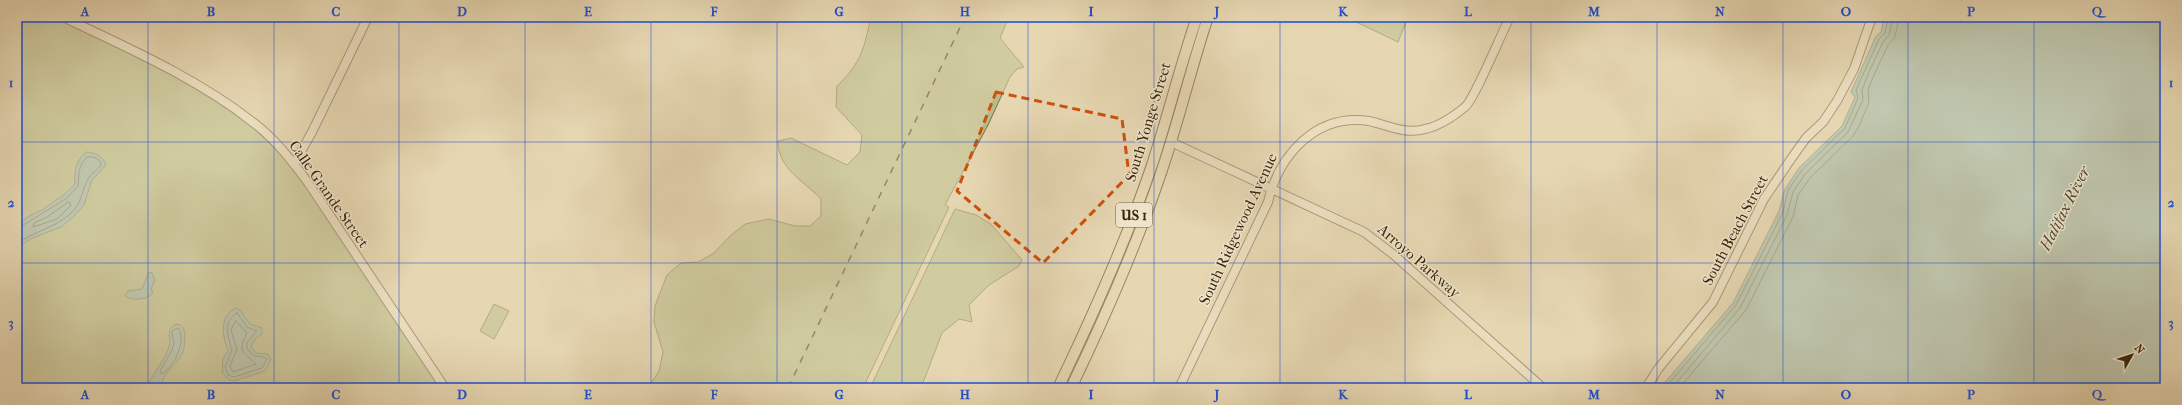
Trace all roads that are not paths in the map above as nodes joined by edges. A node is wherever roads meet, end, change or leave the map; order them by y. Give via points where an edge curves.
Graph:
1 (63, 17) edge
2 (368, 17) edge
3 (1196, 17) edge
4 (1208, 17) edge
5 (1510, 17) edge
6 (1872, 17) edge
7 (1165, 122) junction
8 (1161, 136) junction
9 (1171, 142) junction
10 (1166, 157) junction
11 (294, 164) junction
12 (1271, 189) junction
13 (445, 388) edge
14 (1058, 388) edge
15 (1071, 388) edge
16 (1179, 388) edge
17 (1543, 388) edge
18 (1646, 388) edge

1 - 11 street, Calle Grande Street via 151,59 213,95 255,123
2 - 11 street
3 - 7 main road, South Yonge Street / US 1
4 - 9 main road, South Yonge Street / US 1
5 - 12 street, South Ridgewood Avenue via 1467,106 1448,119 1425,129 1411,131 1369,121 1351,120 1321,127 1289,154
6 - 18 street, South Beach Street via 1854,69 1837,101 1823,122 1806,138 1764,199 1713,302 1658,369
7 - 8 main road, South Yonge Street / US 1
7 - 9 main road
8 - 10 main road
8 - 14 main road, South Yonge Street / US 1 via 1124,241
9 - 10 main road, South Yonge Street / US 1
9 - 12 street, Arroyo Parkway
10 - 15 main road, South Yonge Street / US 1 via 1126,268
11 - 13 street, Calle Grande Street
12 - 16 street, South Ridgewood Avenue via 1268,202
12 - 17 street, Arroyo Parkway via 1364,232 1394,255

